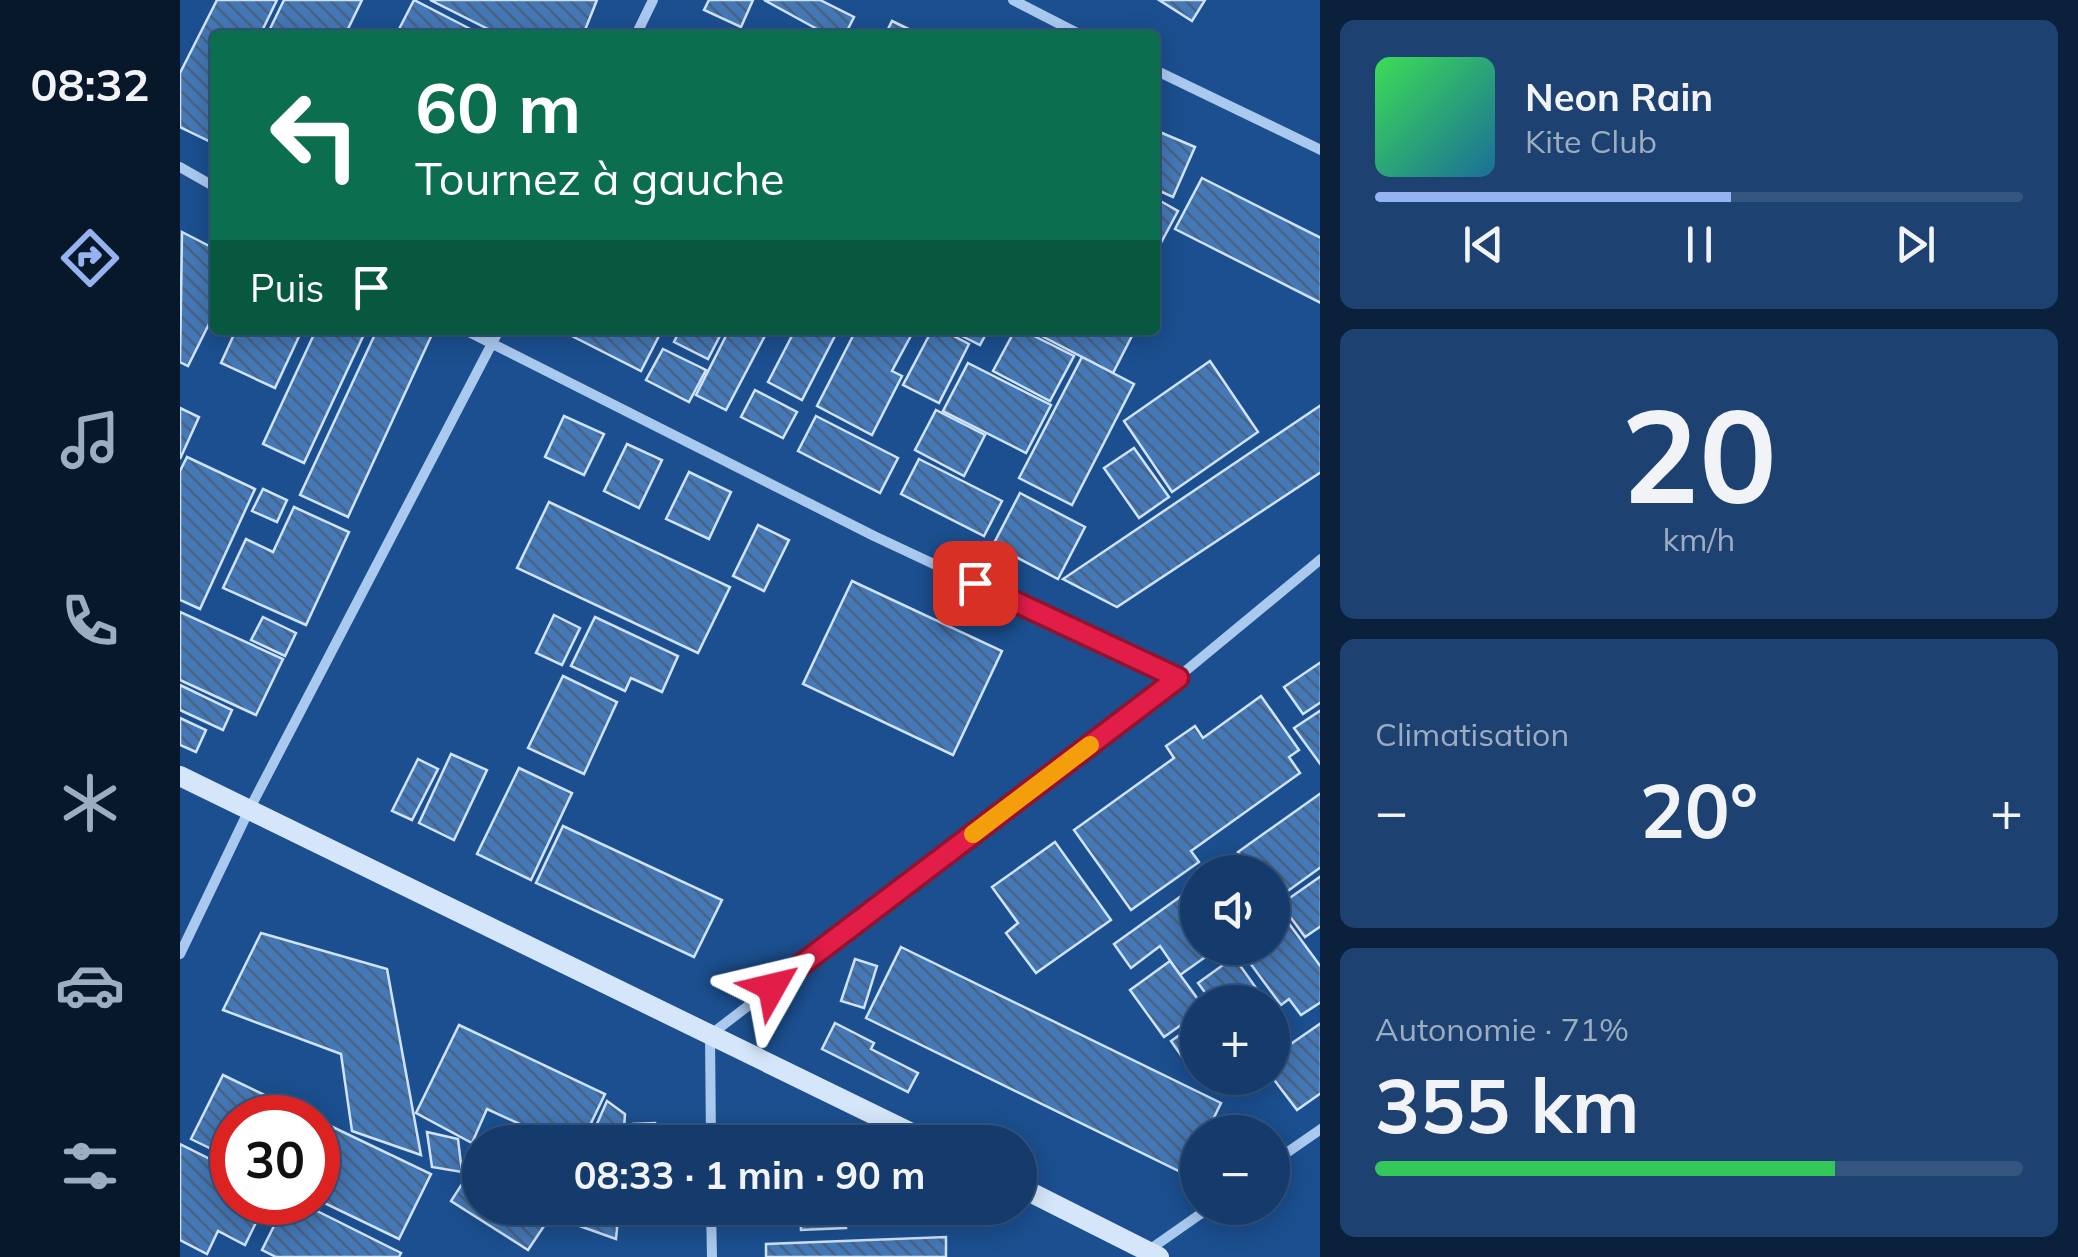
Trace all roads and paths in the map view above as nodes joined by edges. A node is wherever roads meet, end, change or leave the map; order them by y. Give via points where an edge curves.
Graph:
1 (653, 0) edge
2 (1013, 0) edge
3 (638, 30) edge
4 (1071, 30) edge
5 (1160, 72) edge
6 (1320, 150) edge
7 (180, 167) edge
8 (210, 184) edge
9 (473, 335) edge
10 (497, 335) edge
11 (492, 346) junction
12 (1320, 559) edge
13 (1178, 678) junction
14 (180, 776) edge
15 (249, 810) junction
16 (180, 954) edge
17 (710, 1035) junction
18 (711, 1125) edge
19 (895, 1125) edge
20 (1320, 1129) edge
21 (1290, 1150) edge
22 (1037, 1196) edge
23 (711, 1225) edge
24 (1189, 1225) edge
25 (1154, 1254) edge
26 (712, 1257) edge

1 - 3 street
2 - 4 street
5 - 6 street
7 - 8 street
9 - 11 street
10 - 11 street
11 - 13 street
11 - 15 street
12 - 13 street
13 - 17 street
14 - 15 street
15 - 16 street
15 - 17 street
17 - 18 street
17 - 19 street
20 - 21 street
22 - 25 street
23 - 26 street
24 - 25 street

